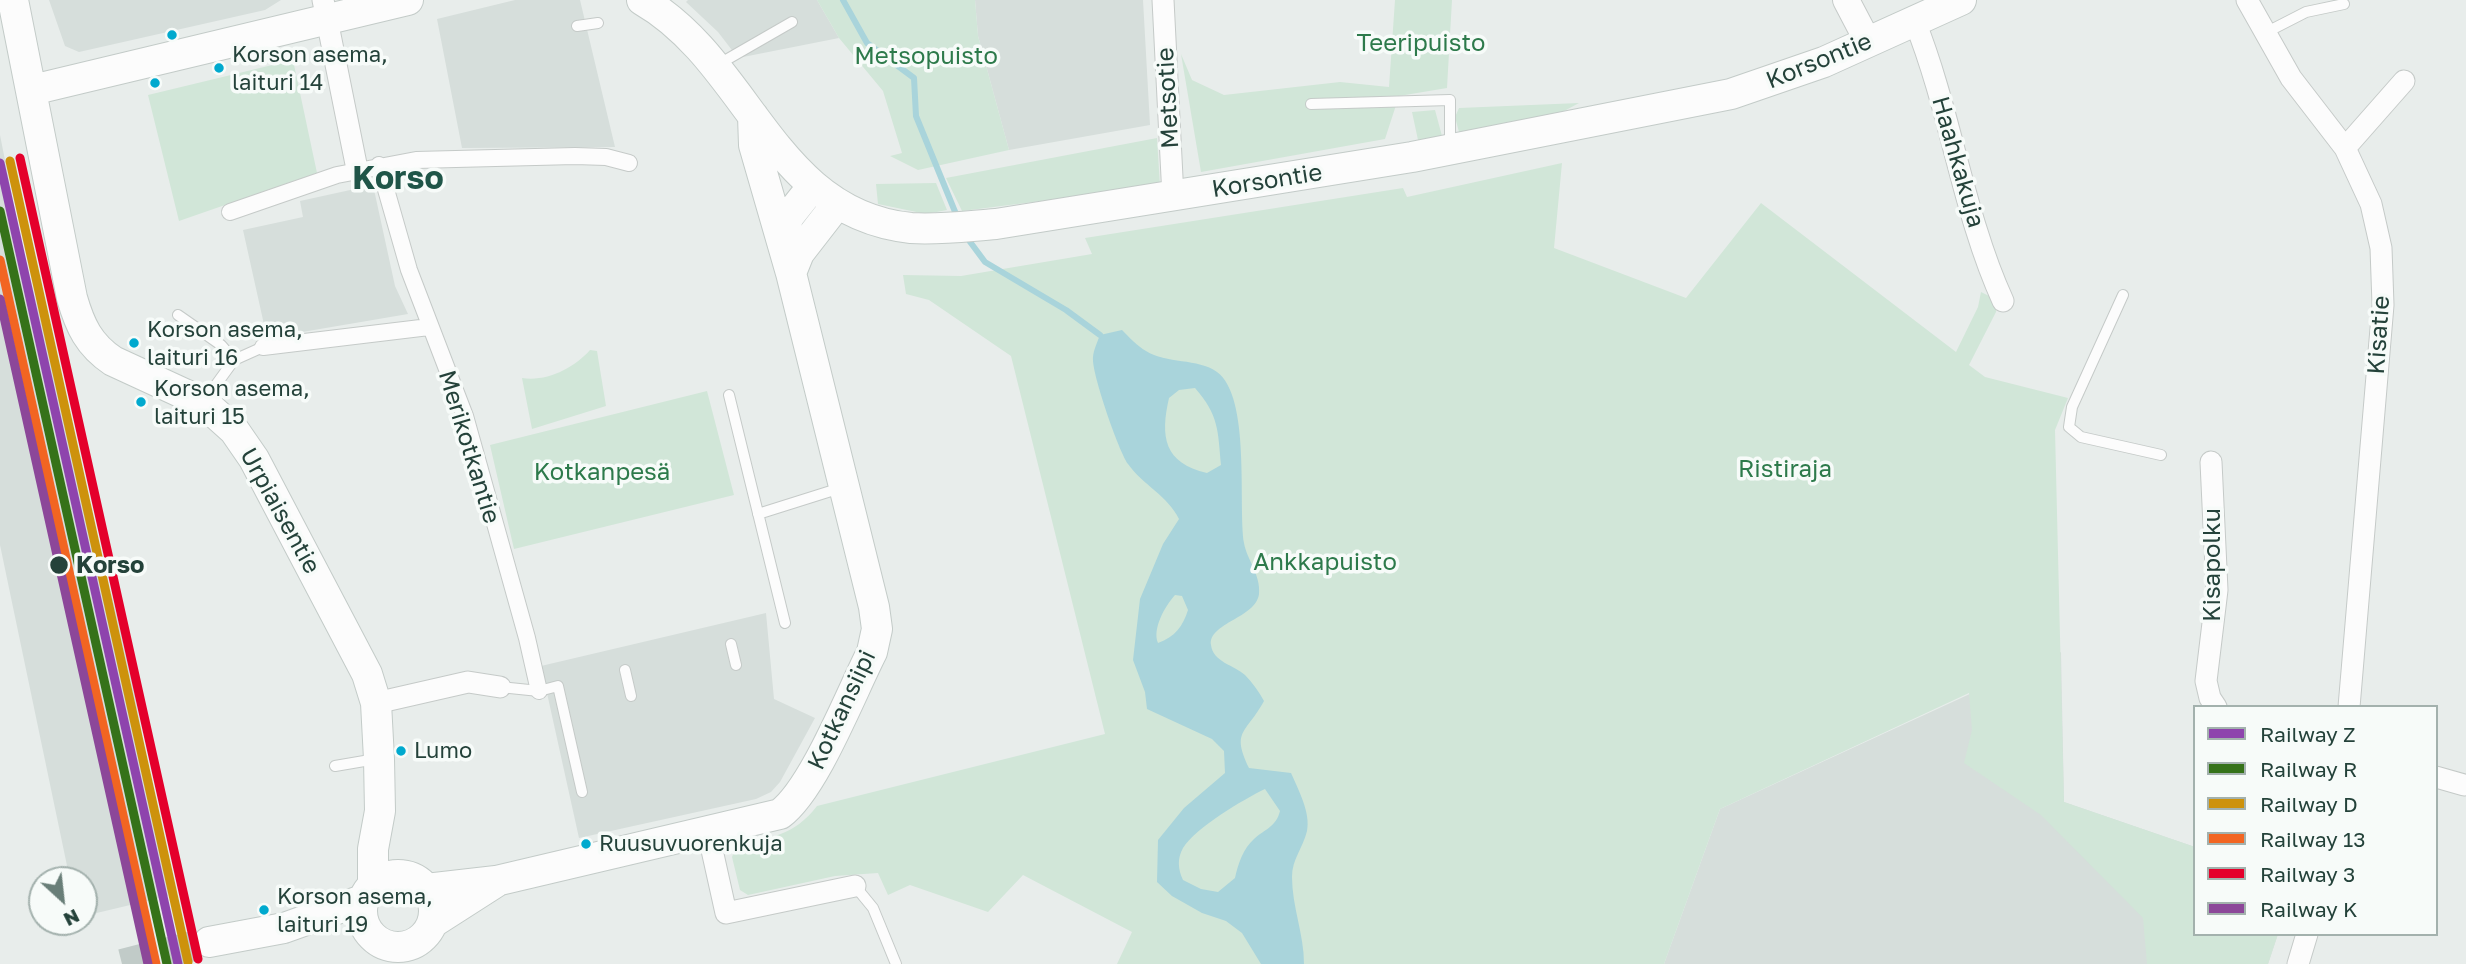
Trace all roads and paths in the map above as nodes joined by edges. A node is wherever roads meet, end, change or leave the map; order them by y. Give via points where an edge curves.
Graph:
1 (13, 0) edge
2 (408, 0) edge
3 (642, 0) edge
4 (1163, 0) edge
5 (1846, 0) edge
6 (1961, 0) edge
7 (2247, 0) edge
8 (2344, 4) dead end
9 (325, 9) edge
10 (792, 22) dead end
11 (1915, 22) junction
12 (598, 23) dead end
13 (577, 26) dead end
14 (2265, 33) junction
15 (1868, 42) junction
16 (716, 65) junction
17 (2404, 81) dead end
18 (32, 90) junction
19 (1311, 104) dead end
20 (753, 116) junction
21 (2345, 148) junction
22 (1450, 149) junction
23 (629, 163) dead end
24 (379, 165) junction
25 (357, 169) junction
26 (812, 187) junction
27 (1173, 197) junction
28 (836, 204) junction
29 (230, 212) dead end
30 (780, 235) junction
31 (791, 273) junction
32 (2123, 295) dead end
33 (2003, 300) dead end
34 (178, 315) dead end
35 (429, 327) junction
36 (263, 347) joint
37 (234, 360) junction
38 (729, 395) dead end
39 (204, 403) junction
40 (2161, 455) dead end
41 (2211, 462) dead end
42 (831, 491) dead end
43 (758, 514) junction
44 (785, 624) dead end
45 (731, 644) dead end
46 (736, 665) dead end
47 (625, 670) dead end
48 (500, 687) joint
49 (539, 691) junction
50 (631, 696) dead end
51 (376, 703) junction
52 (2215, 705) edge
53 (2349, 705) edge
54 (379, 759) junction
55 (335, 766) dead end
56 (2438, 778) edge
57 (2464, 785) dead end
58 (582, 792) dead end
59 (380, 811) junction
60 (708, 832) junction
61 (496, 881) junction
62 (417, 883) junction
63 (855, 886) joint
64 (369, 892) junction
65 (284, 928) junction
66 (2306, 936) edge
67 (209, 942) tunnel mouth
68 (423, 942) edge
69 (384, 948) edge
70 (896, 964) edge
71 (2298, 964) edge

1 - 18 main road, Urpiaisentie
2 - 9 main road
3 - 16 main road, Korsontie via 672,20
4 - 27 street, Metsotie
5 - 15 street
6 - 11 main road, Korsontie
7 - 14 street, Kisatie
8 - 14 lane via 2306,12
9 - 18 main road
9 - 25 street
10 - 16 lane
11 - 15 main road, Korsontie
11 - 33 street, Haahkakuja via 1952,134 1987,265
12 - 13 lane
14 - 21 street, Kisatie via 2291,78
15 - 22 main road, Korsontie via 1731,94
16 - 20 main road, Korsontie
17 - 21 street
18 - 39 main road, Urpiaisentie via 72,298 87,338 113,361
19 - 22 lane via 1450,100
20 - 26 main road, Korsontie
20 - 30 main road, Kotkansiipi via 754,145
21 - 53 street, Kisatie via 2371,204 2381,248 2383,305
22 - 27 main road, Korsontie
23 - 24 street via 564,156
24 - 25 street
24 - 35 street, Merikotkantie
25 - 29 street
26 - 28 main road, Korsontie
26 - 30 main road
27 - 28 main road, Korsontie via 996,224 934,228 909,228
28 - 31 main road via 799,253
30 - 31 main road, Kotkansiipi
31 - 60 main road, Kotkansiipi via 877,629 866,664 807,783 790,806 767,819
32 - 40 lane via 2072,407 2068,426 2081,436
34 - 37 lane via 221,345
35 - 36 street
35 - 49 street, Merikotkantie via 465,416
36 - 37 lane
37 - 39 lane
38 - 43 lane
39 - 51 main road, Urpiaisentie via 234,430 254,459 355,652
41 - 52 street, Kisapolku via 2217,590 2206,681
42 - 43 lane
43 - 44 lane
45 - 46 lane
47 - 50 lane
48 - 49 lane
48 - 51 street via 468,682
49 - 58 lane via 558,686
51 - 54 main road, Urpiaisentie
54 - 55 lane
54 - 59 main road, Urpiaisentie
56 - 57 street
59 - 62 main road, Urpiaisentie
59 - 64 main road, Urpiaisentie
60 - 61 main road, Kotkansiipi
60 - 63 street via 726,913
61 - 62 main road, Kotkansiipi
61 - 68 main road, Kotkansiipi
62 - 64 main road via 391,876
62 - 68 main road, Urpiaisentie via 434,906
63 - 70 lane via 873,908
64 - 65 main road
64 - 69 main road, Urpiaisentie via 363,918
65 - 67 main road
65 - 69 main road
66 - 71 street
68 - 69 main road

